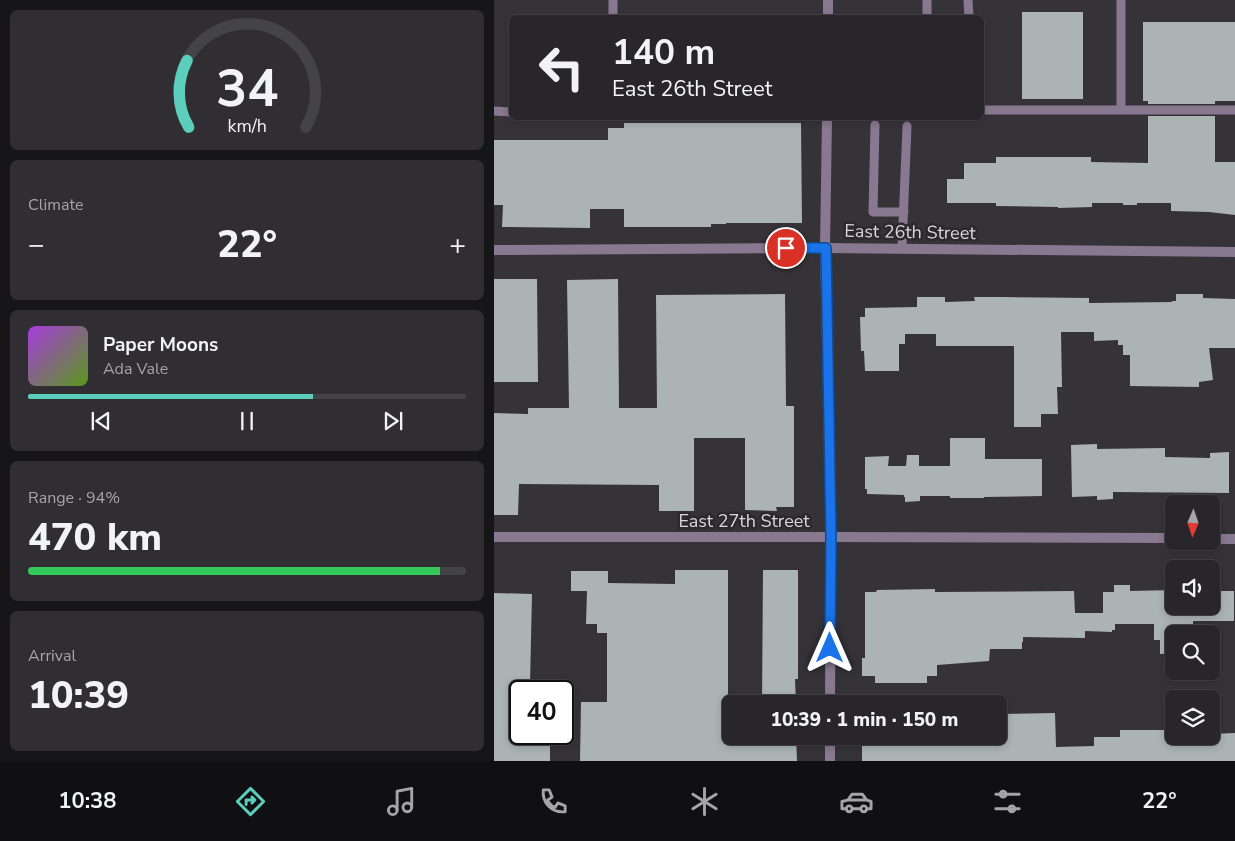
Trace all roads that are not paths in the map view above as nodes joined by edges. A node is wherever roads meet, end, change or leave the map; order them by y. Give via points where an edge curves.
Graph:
1 (613, 0) edge
2 (828, 0) edge
3 (926, 0) edge
4 (968, 0) edge
5 (1121, 0) edge
6 (612, 15) edge
7 (828, 15) edge
8 (927, 15) edge
9 (969, 15) edge
10 (984, 110) edge
11 (1121, 110) junction
12 (1235, 110) edge
13 (494, 111) edge
14 (509, 112) edge
15 (827, 120) edge
16 (875, 125) dead end
17 (907, 126) dead end
18 (904, 212) junction
19 (826, 248) junction
20 (902, 248) junction
21 (494, 250) edge
22 (1235, 252) edge
23 (494, 537) edge
24 (831, 537) junction
25 (1165, 538) edge
26 (1220, 539) edge
27 (1235, 539) edge
28 (830, 695) edge
29 (830, 745) edge
30 (830, 761) edge

1 - 6 lane
2 - 7 street
3 - 8 lane
4 - 9 lane
5 - 11 lane
10 - 11 lane
11 - 12 lane
13 - 14 lane
15 - 19 street
16 - 18 lane via 873,212
17 - 18 lane
18 - 20 lane
19 - 20 street, East 26th Street
19 - 21 street, East 26th Street
19 - 24 street
20 - 22 street, East 26th Street
23 - 24 street, East 27th Street
24 - 25 street, East 27th Street
24 - 28 street
26 - 27 street
29 - 30 street

